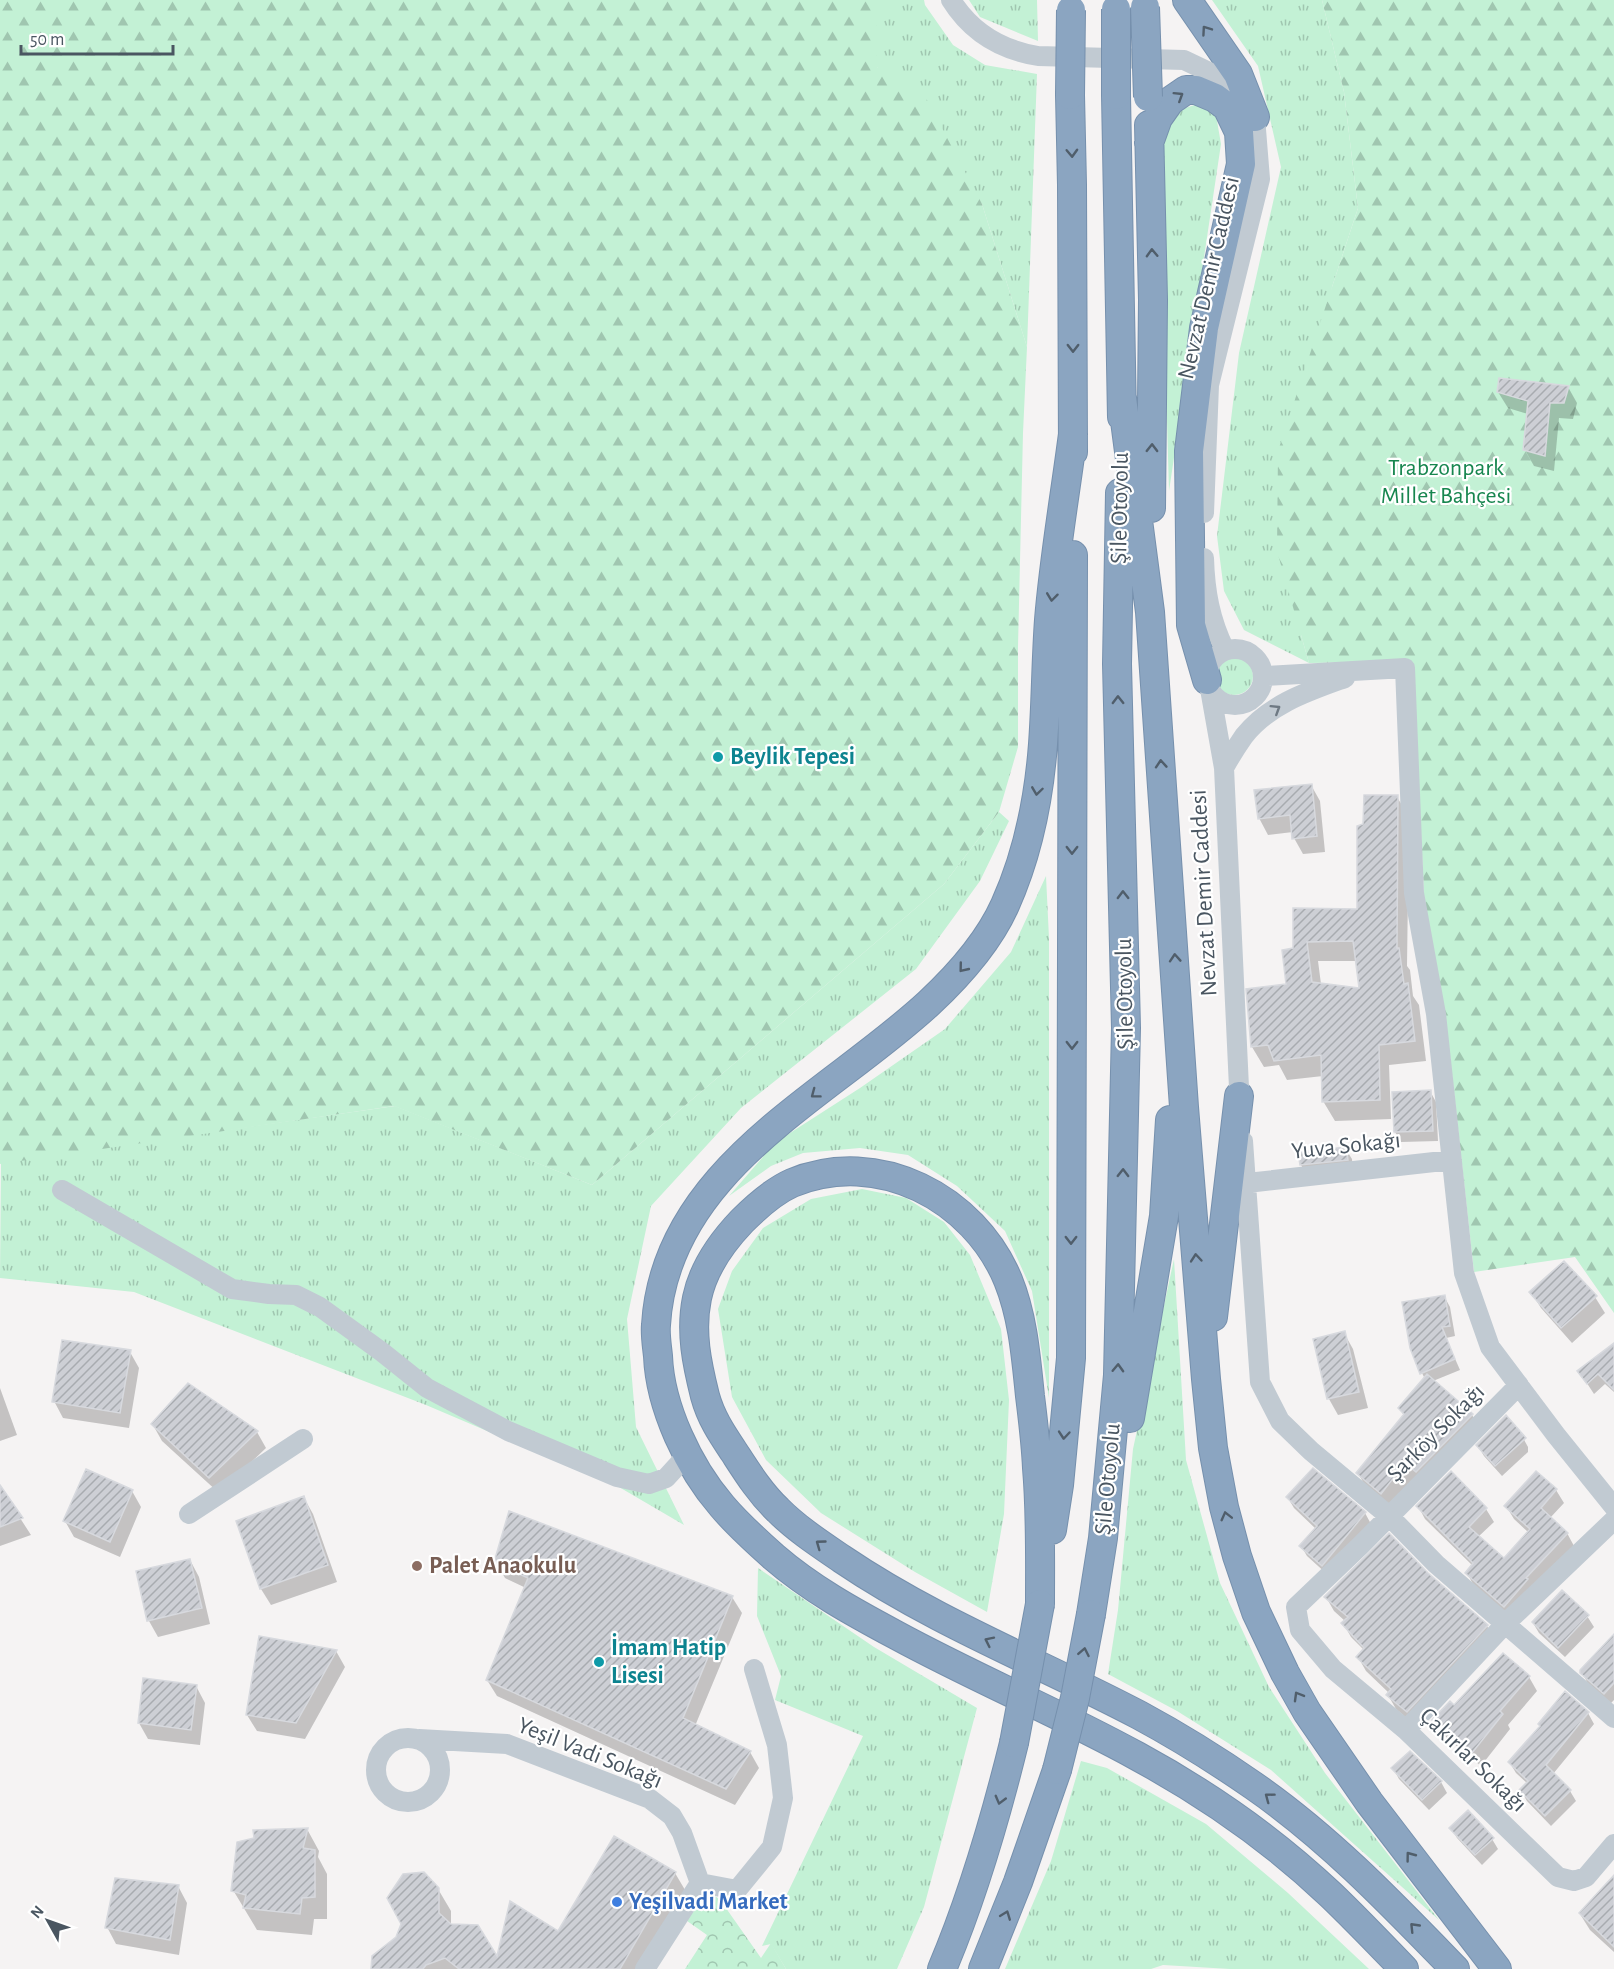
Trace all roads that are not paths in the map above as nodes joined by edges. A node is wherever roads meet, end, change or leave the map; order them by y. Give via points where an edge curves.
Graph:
1 (951, 0) edge
2 (1187, 0) edge
3 (1145, 4) edge
4 (1071, 5) edge
5 (1116, 5) edge
6 (1255, 117) junction
7 (1149, 143) junction
8 (1122, 398) junction
9 (1073, 435) junction
10 (1150, 612) junction
11 (1225, 650) junction
12 (1365, 670) junction
13 (1208, 684) junction
14 (1261, 685) junction
15 (1224, 768) junction
16 (1178, 999) junction
17 (1239, 1096) junction
18 (1452, 1160) junction
19 (1247, 1183) junction
20 (62, 1190) dead end
21 (1206, 1379) junction
22 (1519, 1386) junction
23 (303, 1439) dead end
24 (687, 1455) junction
25 (1614, 1507) edge
26 (189, 1514) dead end
27 (1389, 1516) junction
28 (1614, 1520) edge
29 (1103, 1538) junction
30 (1041, 1604) junction
31 (1506, 1623) junction
32 (1300, 1630) joint
33 (754, 1669) dead end
34 (1614, 1718) edge
35 (1406, 1730) junction
36 (419, 1739) dead end
37 (1614, 1844) edge
38 (700, 1883) junction
39 (645, 1969) edge
40 (942, 1969) edge
41 (983, 1969) edge
42 (1404, 1969) edge
43 (1455, 1969) edge
44 (1497, 1969) edge

1 - 6 street via 979,32 1017,53 1038,57 1184,60 1228,81
6 -> 2 highway via 1238,74
3 - 7 highway, bridge
4 -> 9 highway, Şile Otoyolu, bridge
5 - 8 highway, Şile Otoyolu, bridge
6 - 11 street, Nevzat Demir Caddesi via 1260,179 1209,385 1203,490 1204,581 1213,627
10 -> 7 highway via 1153,300
7 -> 13 highway via 1158,118 1170,101 1186,90 1196,90 1227,107 1239,132 1241,164 1204,328 1189,452 1191,625
8 - 10 highway
29 -> 8 highway, Şile Otoyolu via 1118,1375 1126,1028 1117,664
9 -> 24 highway via 1049,618 1043,749 1019,869 1003,910 980,947 951,982 904,1026 751,1145 710,1190 680,1237 664,1278 656,1325 658,1372
9 -> 30 highway, Şile Otoyolu via 1071,1358 1059,1485
16 -> 10 highway
11 - 13 street via 1211,662
11 - 14 street via 1252,653 1258,659
12 - 14 street
15 -> 12 street via 1245,735 1272,710
12 - 18 street via 1405,668 1414,893 1436,1014
13 - 14 street via 1215,697 1232,705 1251,701
13 - 15 street, Nevzat Demir Caddesi
14 - 15 street
15 - 17 street, Nevzat Demir Caddesi
21 -> 16 highway
16 - 29 highway via 1164,1216 1136,1393
17 - 19 street, Nevzat Demir Caddesi
17 - 21 highway
18 - 19 street, Yuva Sokağı
18 - 22 street via 1464,1273 1491,1347
19 - 27 street, Nevzat Demir Caddesi via 1260,1382 1280,1421
20 - 24 street via 232,1289 296,1295 320,1307 427,1388 508,1431 617,1477 649,1485 666,1478
44 -> 21 highway via 1336,1756 1272,1646 1247,1587 1224,1507
22 - 25 street
22 - 27 street, Şarköy Sokağı
23 - 26 street
24 - 42 highway via 718,1502 805,1582 935,1656 1089,1731 1187,1785 1288,1857
27 - 31 street, Nevzat Demir Caddesi via 1436,1564
27 - 32 street, Şarköy Sokağı via 1296,1607
28 - 31 street
41 -> 29 highway, Şile Otoyolu, bridge via 1056,1770 1075,1698
30 -> 40 highway, Şile Otoyolu, bridge via 999,1805 980,1869
43 -> 30 highway via 1378,1890 1307,1826 1255,1786 1142,1716 869,1578 778,1510 754,1483 711,1416 695,1360 694,1319 705,1274 730,1234 757,1206 791,1183 834,1172 870,1172 904,1180 928,1190 954,1208 994,1252 1019,1315 1026,1359 1038,1470
31 - 34 street, Nevzat Demir Caddesi
31 - 35 street
32 - 35 street, Çakırlar Sokağı via 1333,1669
33 - 38 street via 777,1745 783,1798 772,1846 737,1890
35 - 37 street, Çakırlar Sokağı via 1558,1877 1574,1881 1586,1877
36 - 38 street, Yeşil Vadi Sokağı via 507,1744 650,1799 672,1816
38 - 39 street

